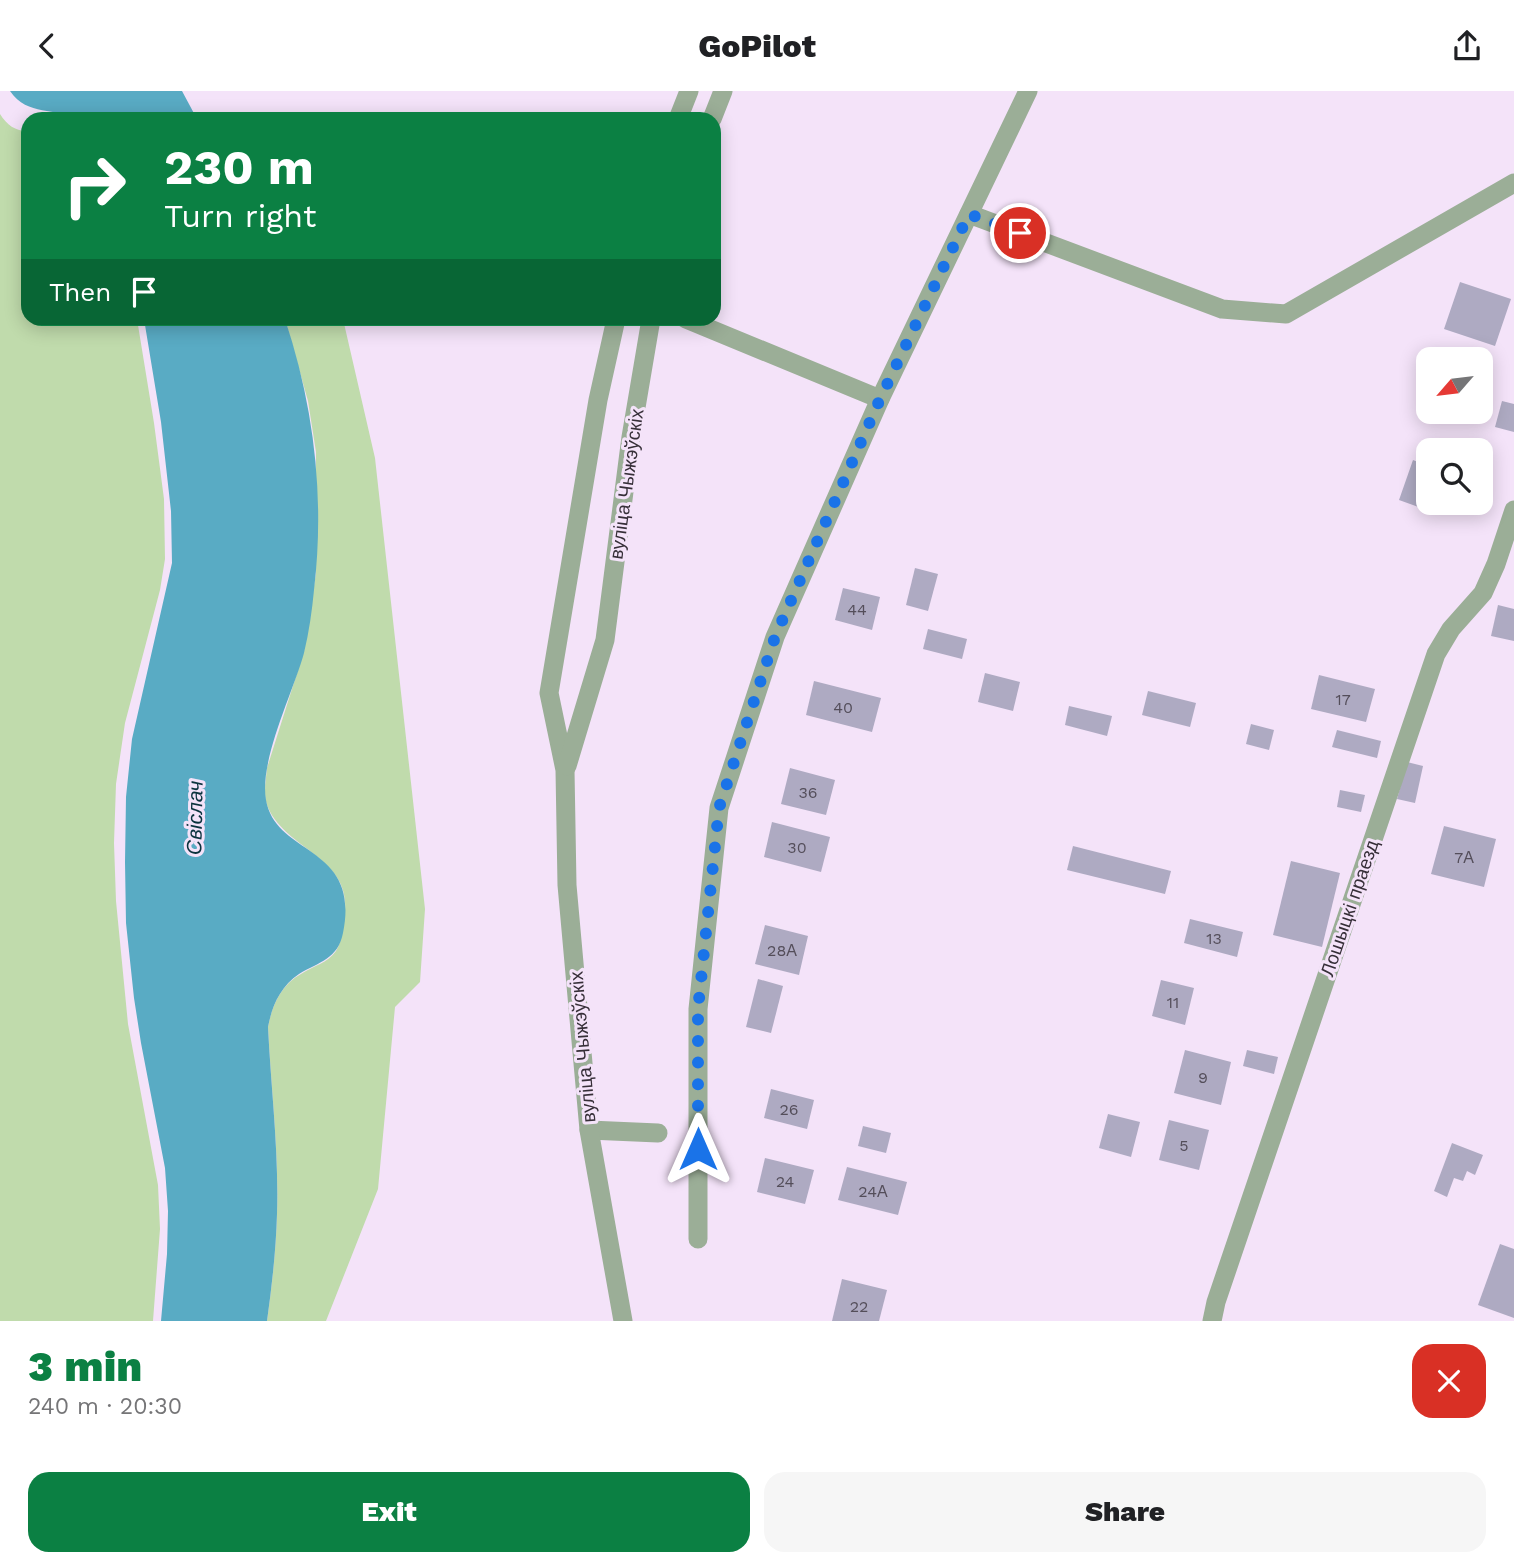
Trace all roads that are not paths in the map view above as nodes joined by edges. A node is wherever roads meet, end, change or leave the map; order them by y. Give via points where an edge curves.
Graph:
1 (689, 91) edge
2 (723, 91) edge
3 (1028, 91) edge
4 (681, 112) edge
5 (715, 112) edge
6 (1514, 183) edge
7 (969, 214) junction
8 (615, 326) edge
9 (650, 326) edge
10 (703, 326) edge
11 (880, 399) junction
12 (1514, 510) edge
13 (565, 770) junction
14 (589, 1130) junction
15 (658, 1133) dead end
16 (698, 1239) dead end
17 (623, 1321) edge
18 (1212, 1321) edge

1 - 4 street
2 - 5 street
3 - 7 street
6 - 7 street via 1286,314 1222,309
7 - 11 street
8 - 13 street, вуліца Чыжэўскіх via 598,400 550,693
9 - 13 street, вуліца Чыжэўскіх via 605,640
10 - 11 street
11 - 16 street via 775,637 719,808 698,1009
12 - 18 street, Лошыцкі праезд via 1483,593 1436,654
13 - 14 street, вуліца Чыжэўскіх via 567,885
14 - 15 street
14 - 17 street, вуліца Чыжэўскіх

